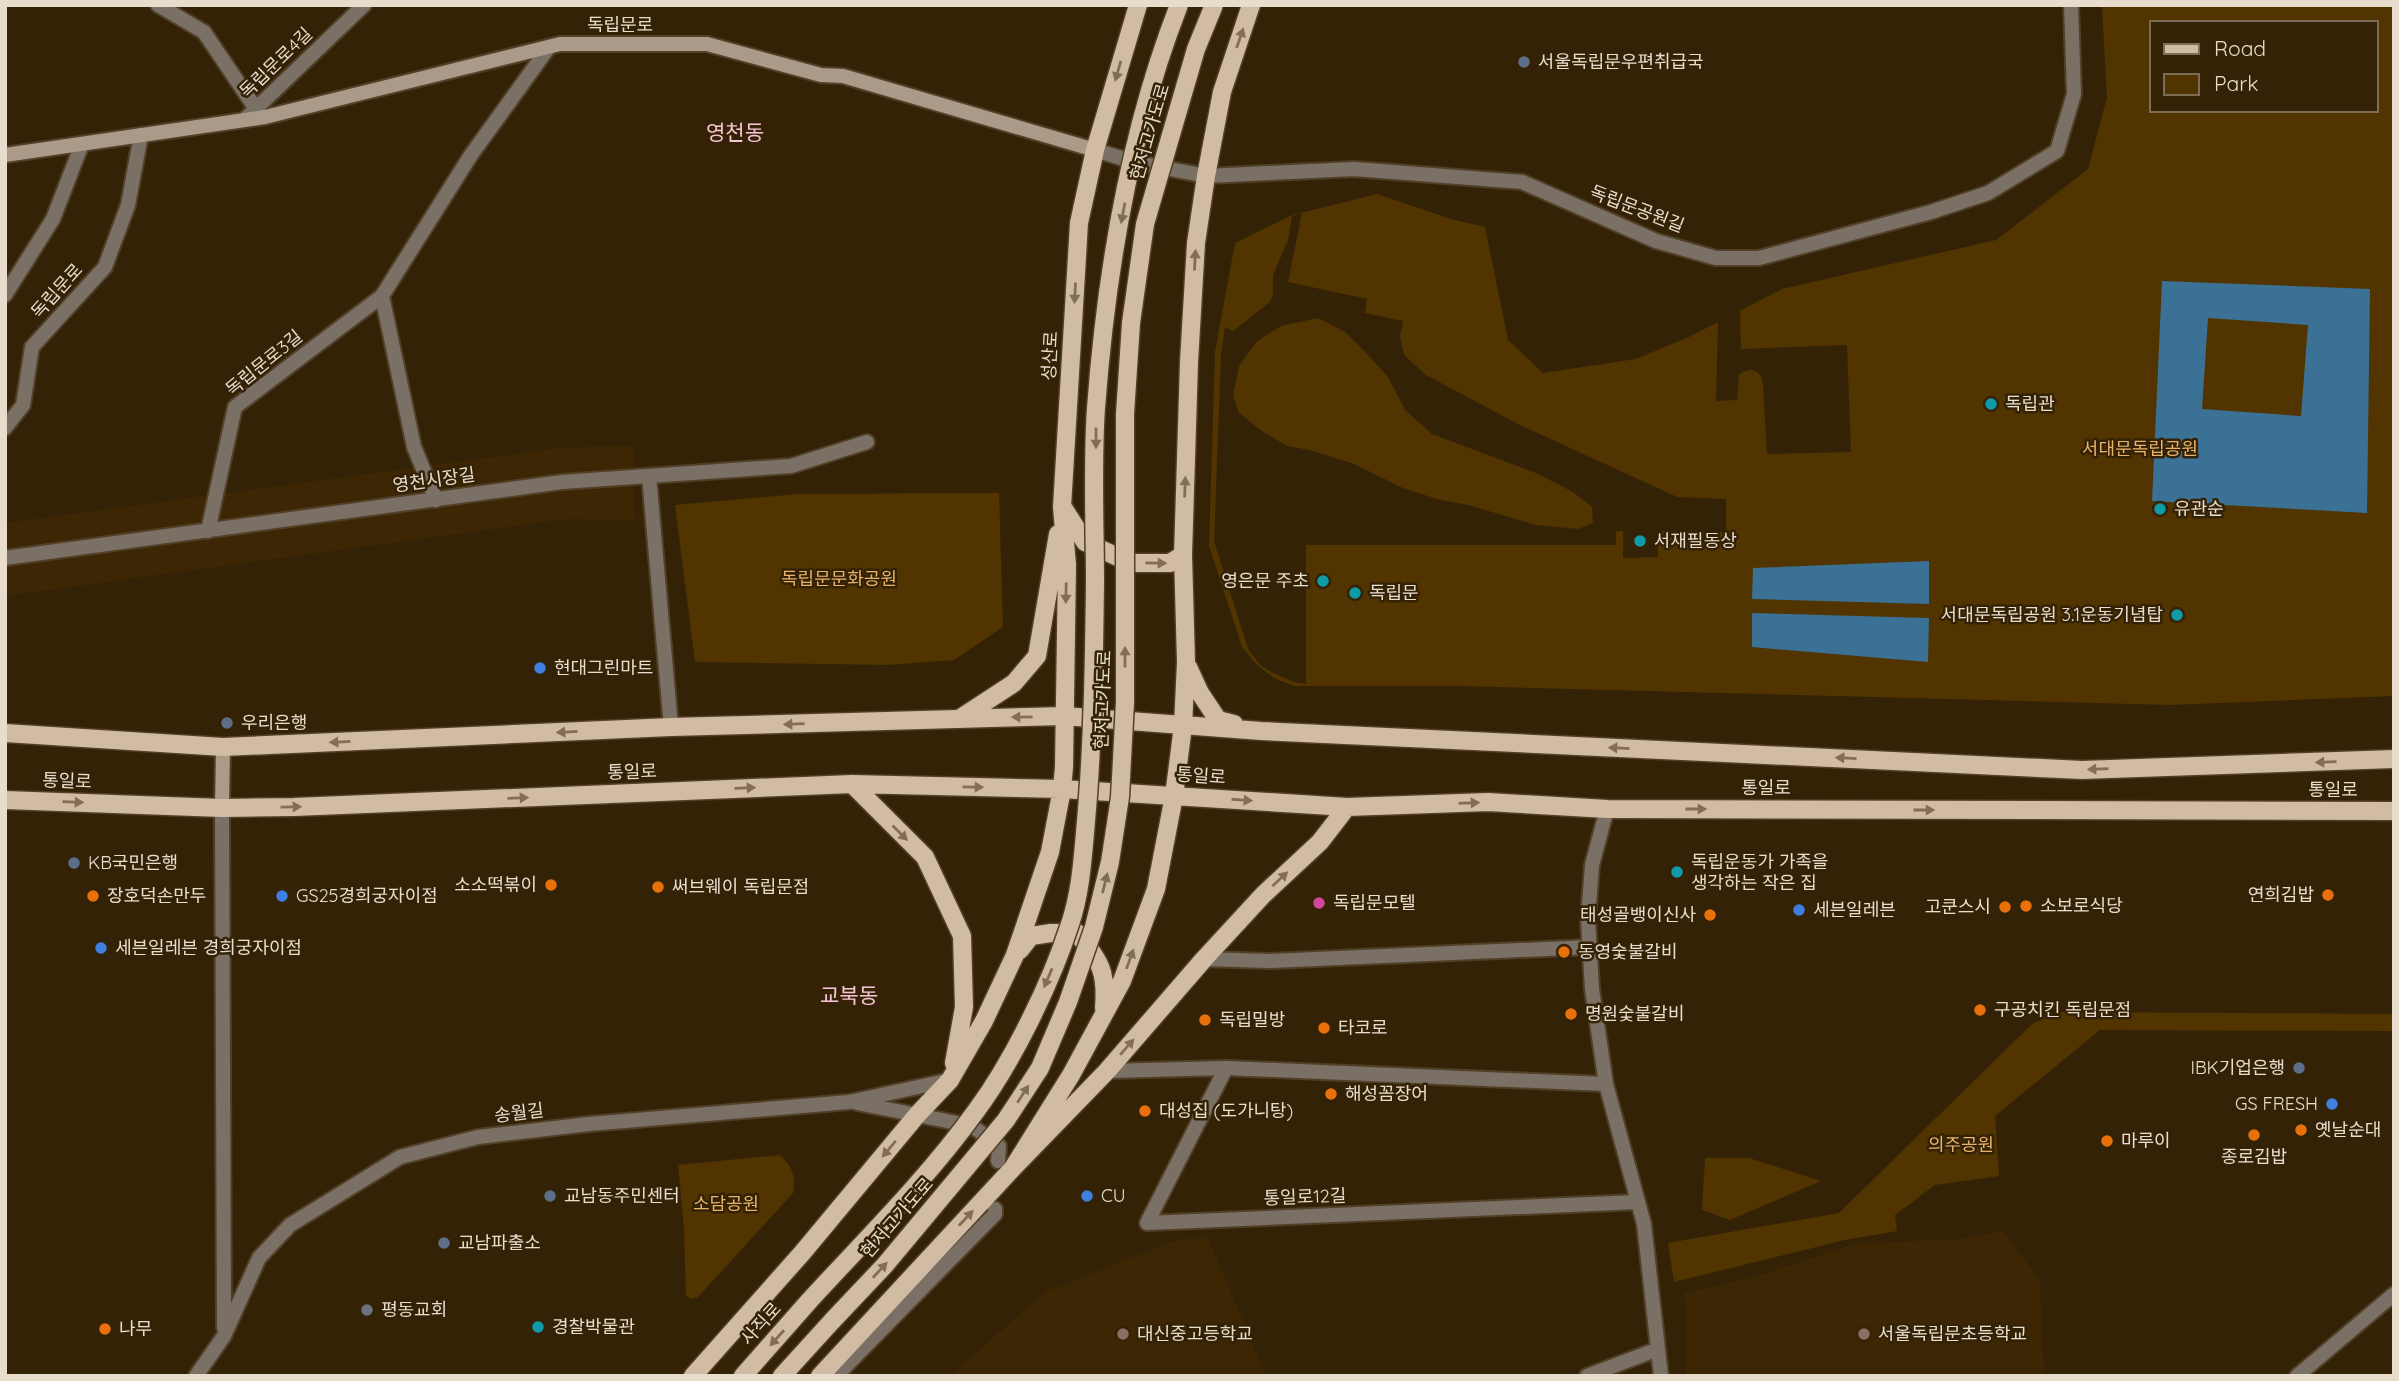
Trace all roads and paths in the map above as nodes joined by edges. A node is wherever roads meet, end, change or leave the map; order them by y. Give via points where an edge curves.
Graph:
1 (159, 5) edge
2 (365, 5) edge
3 (1138, 5) edge
4 (1179, 5) edge
5 (1214, 5) edge
6 (1251, 5) edge
7 (2071, 5) edge
8 (549, 47) junction
9 (256, 109) junction
10 (244, 120) junction
11 (141, 135) junction
12 (82, 144) junction
13 (1095, 150) junction
14 (5, 156) edge
15 (1206, 176) junction
16 (5, 295) edge
17 (382, 296) junction
18 (5, 428) edge
19 (867, 442) dead end
20 (649, 476) junction
21 (436, 500) junction
22 (1062, 506) junction
23 (208, 531) junction
24 (1183, 555) junction
25 (5, 558) edge
26 (1186, 662) junction
27 (1064, 716) junction
28 (959, 719) junction
29 (1183, 726) junction
30 (671, 727) junction
31 (1261, 731) junction
32 (5, 733) edge
33 (223, 747) junction
34 (2394, 759) edge
35 (852, 784) junction
36 (1062, 789) junction
37 (1174, 796) junction
38 (5, 800) edge
39 (1347, 807) junction
40 (222, 808) junction
41 (1607, 809) junction
42 (2394, 811) edge
43 (1590, 947) junction
44 (1016, 955) junction
45 (1204, 958) junction
46 (1103, 1016) junction
47 (1226, 1068) junction
48 (1107, 1071) junction
49 (950, 1080) junction
50 (1606, 1084) junction
51 (849, 1102) junction
52 (917, 1115) junction
53 (1005, 1165) junction
54 (1638, 1202) junction
55 (995, 1209) dead end
56 (2394, 1294) edge
57 (810, 1300) joint
58 (224, 1336) junction
59 (1658, 1349) junction
60 (835, 1371) edge
61 (196, 1376) edge
62 (693, 1376) edge
63 (743, 1376) edge
64 (782, 1376) edge
65 (820, 1376) edge
66 (1587, 1376) edge
67 (1661, 1376) edge
68 (2297, 1376) edge

1 - 9 street via 204,32
2 - 9 street, 독립문로4길
3 -> 13 main road, 성산로
4 -> 57 main road, 현저고가도로, bridge via 1137,142 1112,262 1096,410 1092,754 1082,866 1071,922 1005,1068 977,1110 944,1153
64 -> 5 main road, 현저고가도로, bridge via 885,1265 1006,1120 1040,1068 1094,927 1120,797 1125,702 1125,414 1131,323 1145,224 1196,50
15 -> 6 main road via 1222,92
7 - 15 street, 독립문공원길 via 2074,94 2057,151 1988,193 1759,258 1716,258 1656,241 1522,182 1353,169
8 - 10 main road, 독립문로
8 - 13 main road, 독립문로 via 707,44 821,75 843,76
8 - 17 street, 독립문로3길 via 471,155
9 - 10 street, 독립문로4길
10 - 11 main road, 독립문로
11 - 12 main road, 독립문로
11 - 18 street, 독립문로 via 128,205 105,267 32,348 23,405
12 - 14 main road, 독립문로
12 - 16 street, 독립문로 via 53,219
13 - 15 street, 독립문공원길
13 -> 22 main road, 성산로 via 1079,223
24 -> 15 main road via 1195,256
17 - 21 street via 414,447
17 - 23 street, 독립문로3길 via 235,407
19 - 20 street, 영천시장길 via 791,466
20 - 21 street, 영천시장길 via 562,482
20 - 30 street
21 - 23 street, 영천시장길
22 -> 24 main road via 1085,542 1131,563 1170,563
22 -> 27 main road, 성산로 via 1067,565
22 - 28 main road via 1037,656 1014,683
23 - 25 street, 영천시장길
24 - 26 main road
26 - 29 main road
26 - 31 main road via 1218,720
27 -> 28 main road, 통일로
27 - 29 main road, 통일로
27 - 36 main road, 성산로
28 -> 30 main road, 통일로
29 - 31 main road, 통일로
29 - 37 main road
30 -> 33 main road, 통일로
34 -> 31 main road, 통일로 via 2082,769
32 - 33 main road, 통일로
33 - 40 main road
35 -> 36 main road, 통일로
40 -> 35 main road, 통일로
35 -> 49 main road via 925,857 962,936 964,1007
36 - 37 main road, 통일로
36 - 44 main road, 성산로 via 1050,852
37 -> 39 main road, 통일로
46 -> 37 main road via 1122,981 1156,889
38 -> 40 main road, 통일로
39 -> 41 main road, 통일로 via 1488,803
45 -> 39 main road via 1320,842
40 - 58 street
41 -> 42 main road, 통일로
41 - 43 street via 1592,865
43 - 45 street via 1270,961
43 - 50 street
44 - 46 main road via 1031,936 1077,933 1096,957 1106,983
44 - 49 main road, 성산로
48 -> 45 main road
46 - 53 main road via 1071,1075
47 - 48 street
47 - 50 street
47 - 54 street, 통일로12길 via 1147,1223
48 - 53 main road
49 - 51 street, 송월길
49 - 52 main road, 성산로
50 - 54 street
51 - 52 street
51 - 58 street, 송월길 via 490,1135 400,1157 290,1225 259,1258
52 - 53 street via 972,1126 999,1146
52 -> 62 main road, 성산로
60 -> 53 main road
54 - 59 street
55 - 60 street via 995,1214
56 - 68 street
57 -> 63 main road, 사직로
58 - 61 street, 송월길
59 - 66 street
59 - 67 street
60 - 65 main road

